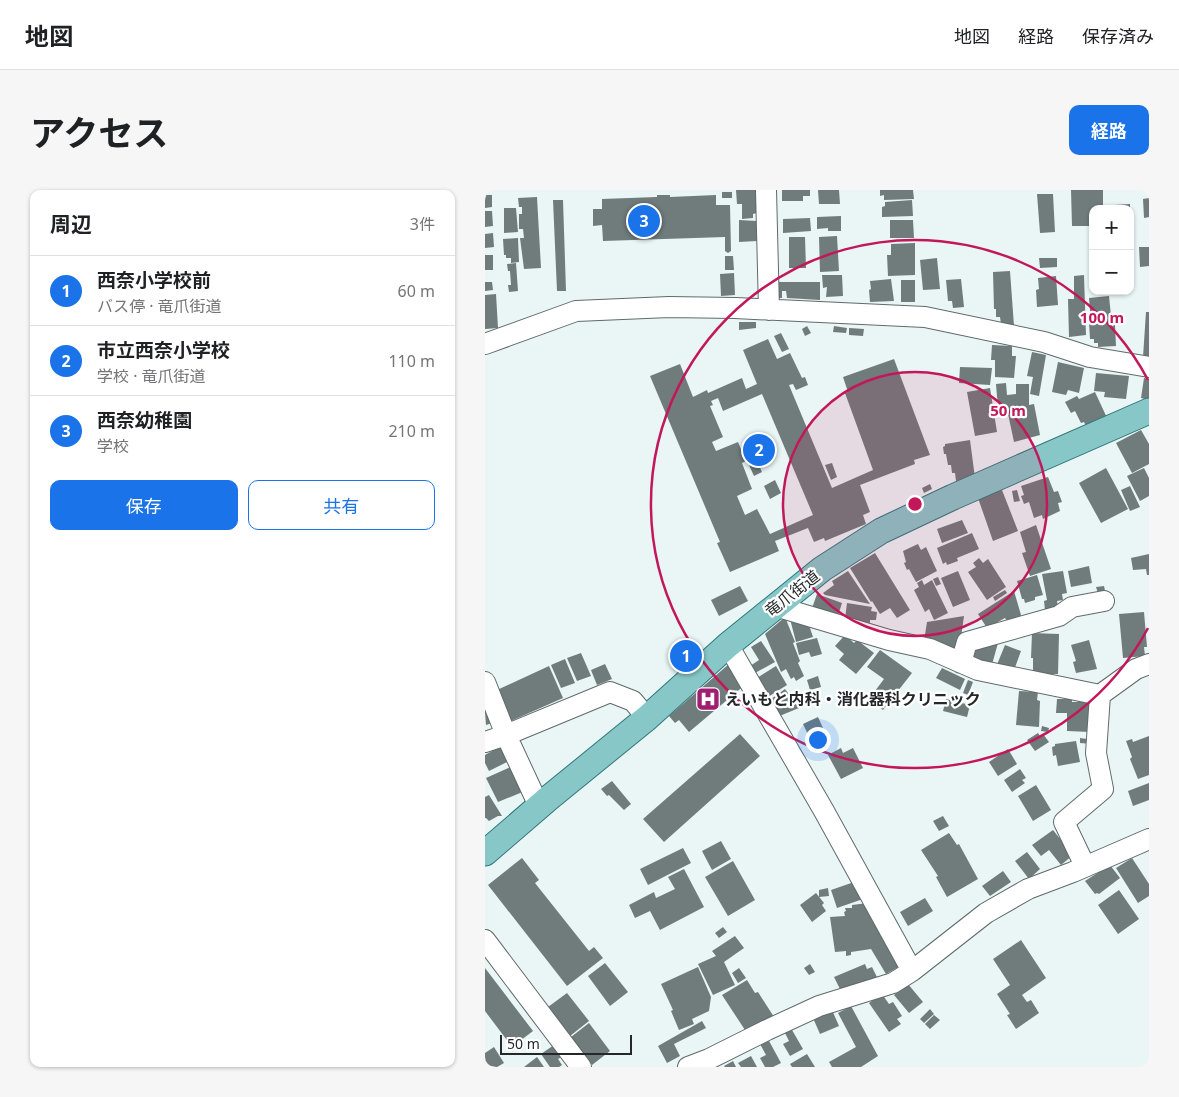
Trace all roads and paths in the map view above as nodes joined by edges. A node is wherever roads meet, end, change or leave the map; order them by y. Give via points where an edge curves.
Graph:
1 (766, 190) edge
2 (769, 310) junction
3 (485, 344) edge
4 (1149, 367) edge
5 (1149, 411) edge
6 (1104, 600) dead end
7 (775, 606) junction
8 (728, 645) junction
9 (961, 663) junction
10 (1149, 664) edge
11 (485, 682) edge
12 (1100, 695) junction
13 (647, 718) junction
14 (506, 735) junction
15 (485, 742) edge
16 (539, 806) junction
17 (1149, 839) edge
18 (485, 853) edge
19 (1085, 866) junction
20 (485, 940) edge
21 (913, 971) junction
22 (581, 1067) edge
23 (688, 1067) edge

1 - 2 street
2 - 3 street via 669,307 576,311
2 - 4 street via 925,316 1044,342 1090,357
5 - 7 main road, 竜爪街道 via 881,530
6 - 9 street via 1072,607 1059,616 967,642
7 - 8 main road, 竜爪街道
7 - 9 street via 930,649
8 - 13 main road, 竜爪街道
8 - 21 street
9 - 12 street via 978,670
10 - 12 street via 1136,668
11 - 14 street
12 - 19 street via 1096,753 1103,788 1064,822
13 - 14 street via 633,701 610,692
13 - 16 main road, 竜爪街道
14 - 15 street
14 - 16 street
16 - 18 main road, 竜爪街道
17 - 19 street
19 - 21 street via 1028,889 986,913
20 - 22 street
21 - 23 street via 893,983 819,1006

